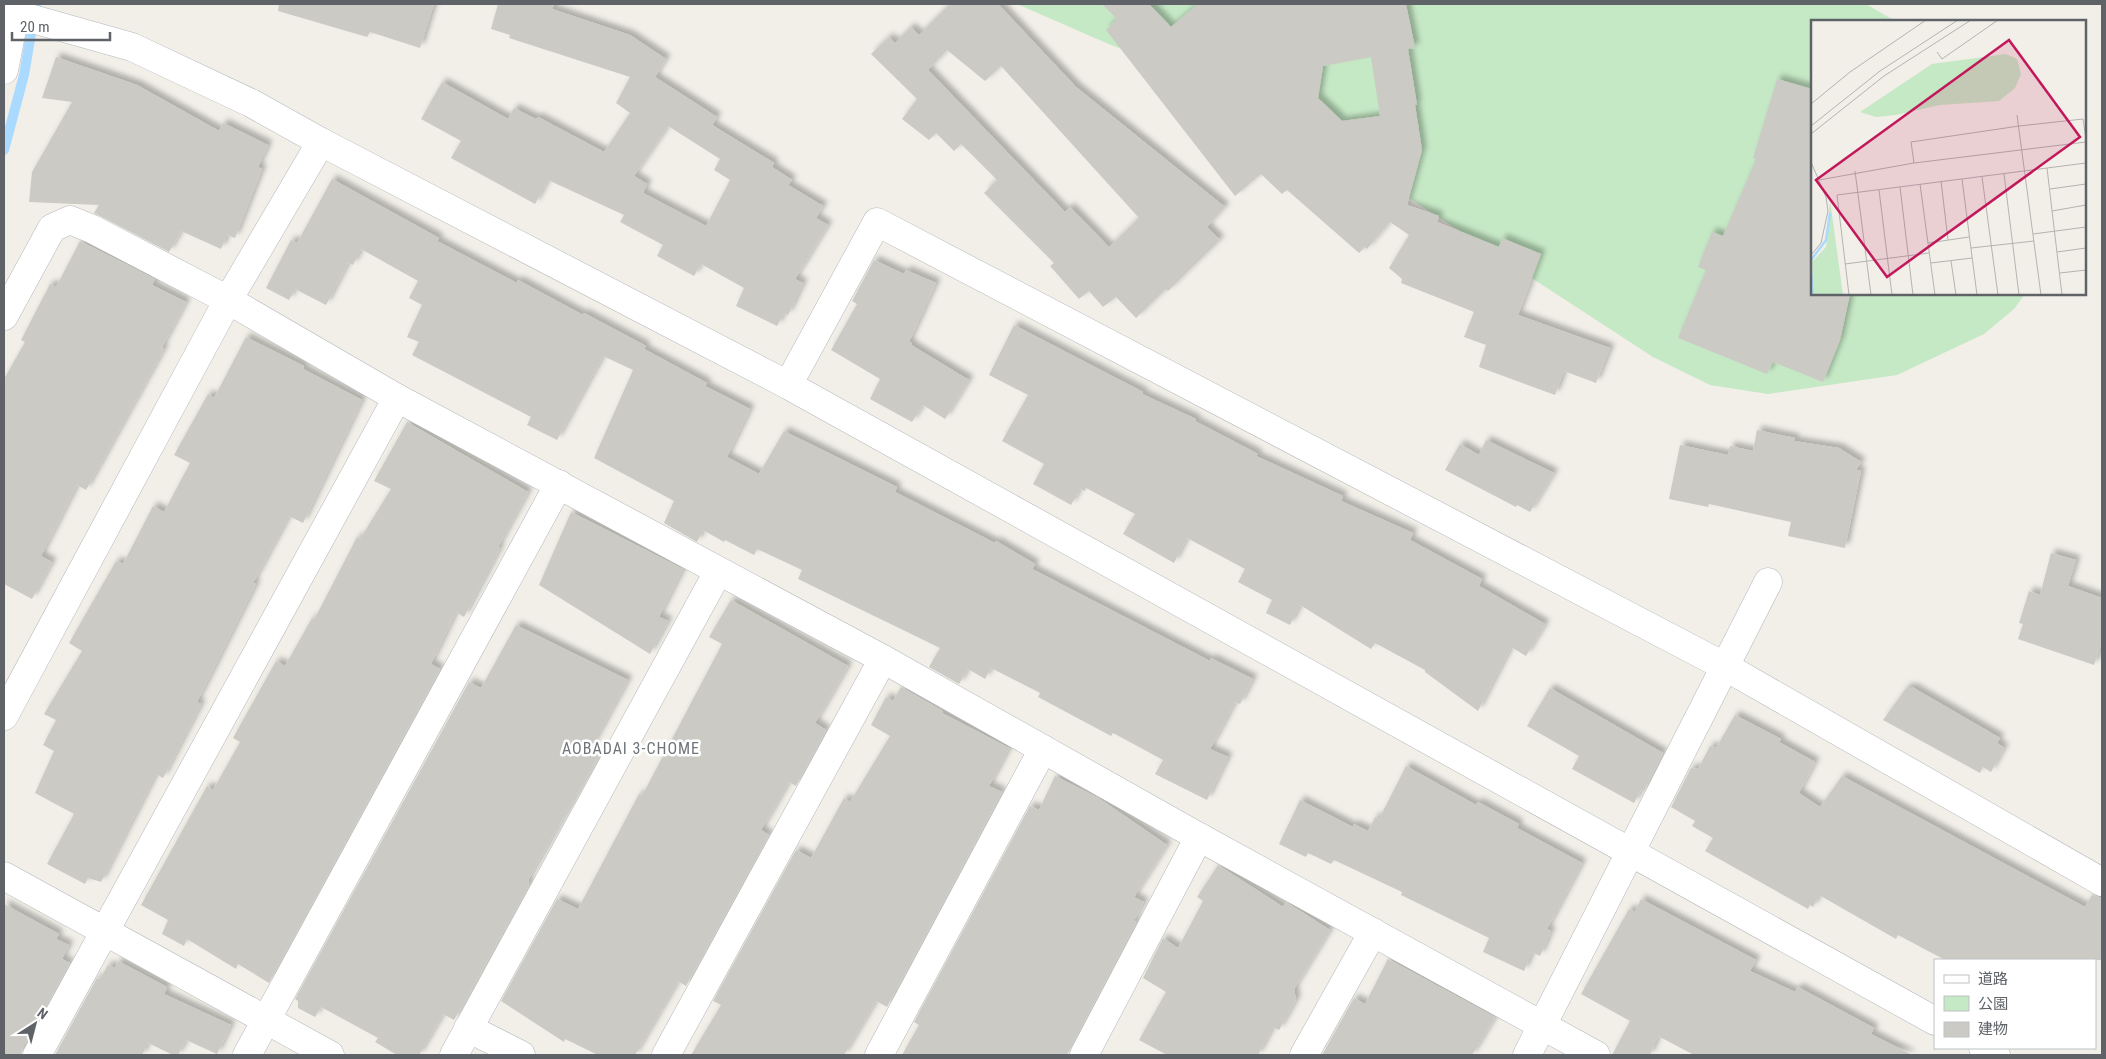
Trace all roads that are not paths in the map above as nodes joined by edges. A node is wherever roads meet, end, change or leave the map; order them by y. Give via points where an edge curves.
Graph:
1 (25, 14) edge
2 (4, 70) edge
3 (321, 142) junction
4 (228, 300) junction
5 (4, 316) edge
6 (788, 385) junction
7 (397, 398) junction
8 (559, 484) junction
9 (718, 572) junction
10 (1768, 582) dead end
11 (883, 659) junction
12 (1724, 666) junction
13 (4, 716) edge
14 (1043, 749) junction
15 (1199, 837) junction
16 (1632, 853) junction
17 (4, 876) edge
18 (2102, 882) edge
19 (1373, 932) junction
20 (104, 934) junction
21 (267, 1020) junction
22 (1934, 1020) edge
23 (1544, 1027) junction
24 (468, 1028) junction
25 (1985, 1049) edge
26 (37, 1055) edge
27 (247, 1055) edge
28 (330, 1055) edge
29 (454, 1055) edge
30 (521, 1055) edge
31 (666, 1055) edge
32 (879, 1055) edge
33 (1084, 1055) edge
34 (1304, 1055) edge
35 (1528, 1055) edge
36 (1596, 1055) edge
37 (1996, 1055) edge

1 - 2 street
1 - 3 street via 132,48 251,103
3 - 4 street
3 - 6 street
4 - 5 street via 70,220 52,228
4 - 7 street
4 - 13 street
6 - 12 street via 877,222
6 - 16 street
7 - 8 street
7 - 20 street
8 - 9 street
8 - 21 street
9 - 11 street
9 - 24 street
10 - 12 street
11 - 14 street
11 - 31 street
12 - 16 street
12 - 18 street
14 - 15 street
14 - 32 street
15 - 19 street
15 - 33 street
16 - 22 street
16 - 23 street
17 - 20 street
19 - 23 street
19 - 34 street
20 - 21 street
20 - 26 street
21 - 27 street
21 - 28 street
23 - 35 street
23 - 36 street
24 - 29 street
24 - 30 street
25 - 37 street

